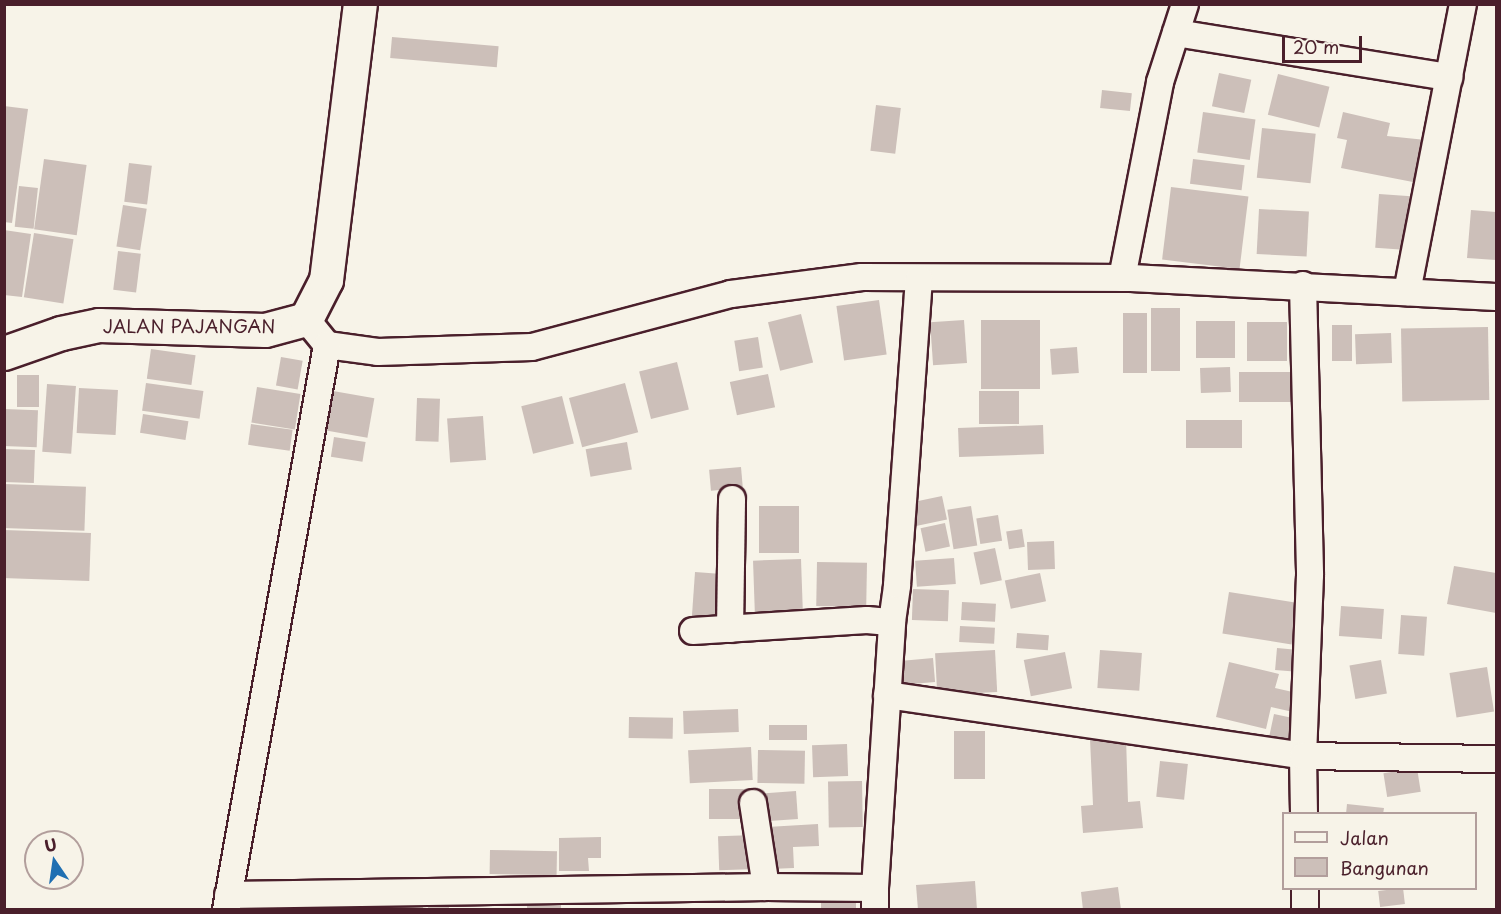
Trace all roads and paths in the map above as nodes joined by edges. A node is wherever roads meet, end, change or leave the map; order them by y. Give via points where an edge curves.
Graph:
1 (360, 4) edge
2 (1185, 4) edge
3 (1463, 4) edge
4 (1176, 33) junction
5 (1449, 76) junction
6 (1122, 278) junction
7 (919, 279) junction
8 (1303, 285) junction
9 (1407, 292) junction
10 (1497, 297) edge
11 (306, 319) junction
12 (327, 345) junction
13 (4, 353) edge
14 (732, 499) dead end
15 (892, 622) junction
16 (730, 629) junction
17 (693, 631) dead end
18 (887, 695) junction
19 (1303, 756) junction
20 (1497, 759) edge
21 (753, 803) dead end
22 (1304, 812) edge
23 (766, 887) junction
24 (1305, 890) edge
25 (875, 899) edge
26 (572, 900) edge
27 (227, 902) edge
28 (1305, 909) edge

1 - 11 main road via 326,280
2 - 4 street
3 - 5 street
4 - 5 street
4 - 6 street via 1160,82
5 - 9 street
6 - 7 street
6 - 8 street
7 - 12 street via 862,277 731,294 532,347 378,352
7 - 15 street
8 - 9 street
8 - 19 street via 1310,575
9 - 10 street
11 - 12 street
11 - 13 main road, JALAN PAJANGAN via 265,330 99,325 61,333
12 - 27 street
14 - 16 street
15 - 16 street via 867,620
15 - 18 street
16 - 17 street
18 - 19 street
18 - 25 street
19 - 20 street
19 - 22 street
21 - 23 street
23 - 25 street
23 - 26 street
24 - 28 street
26 - 27 street

